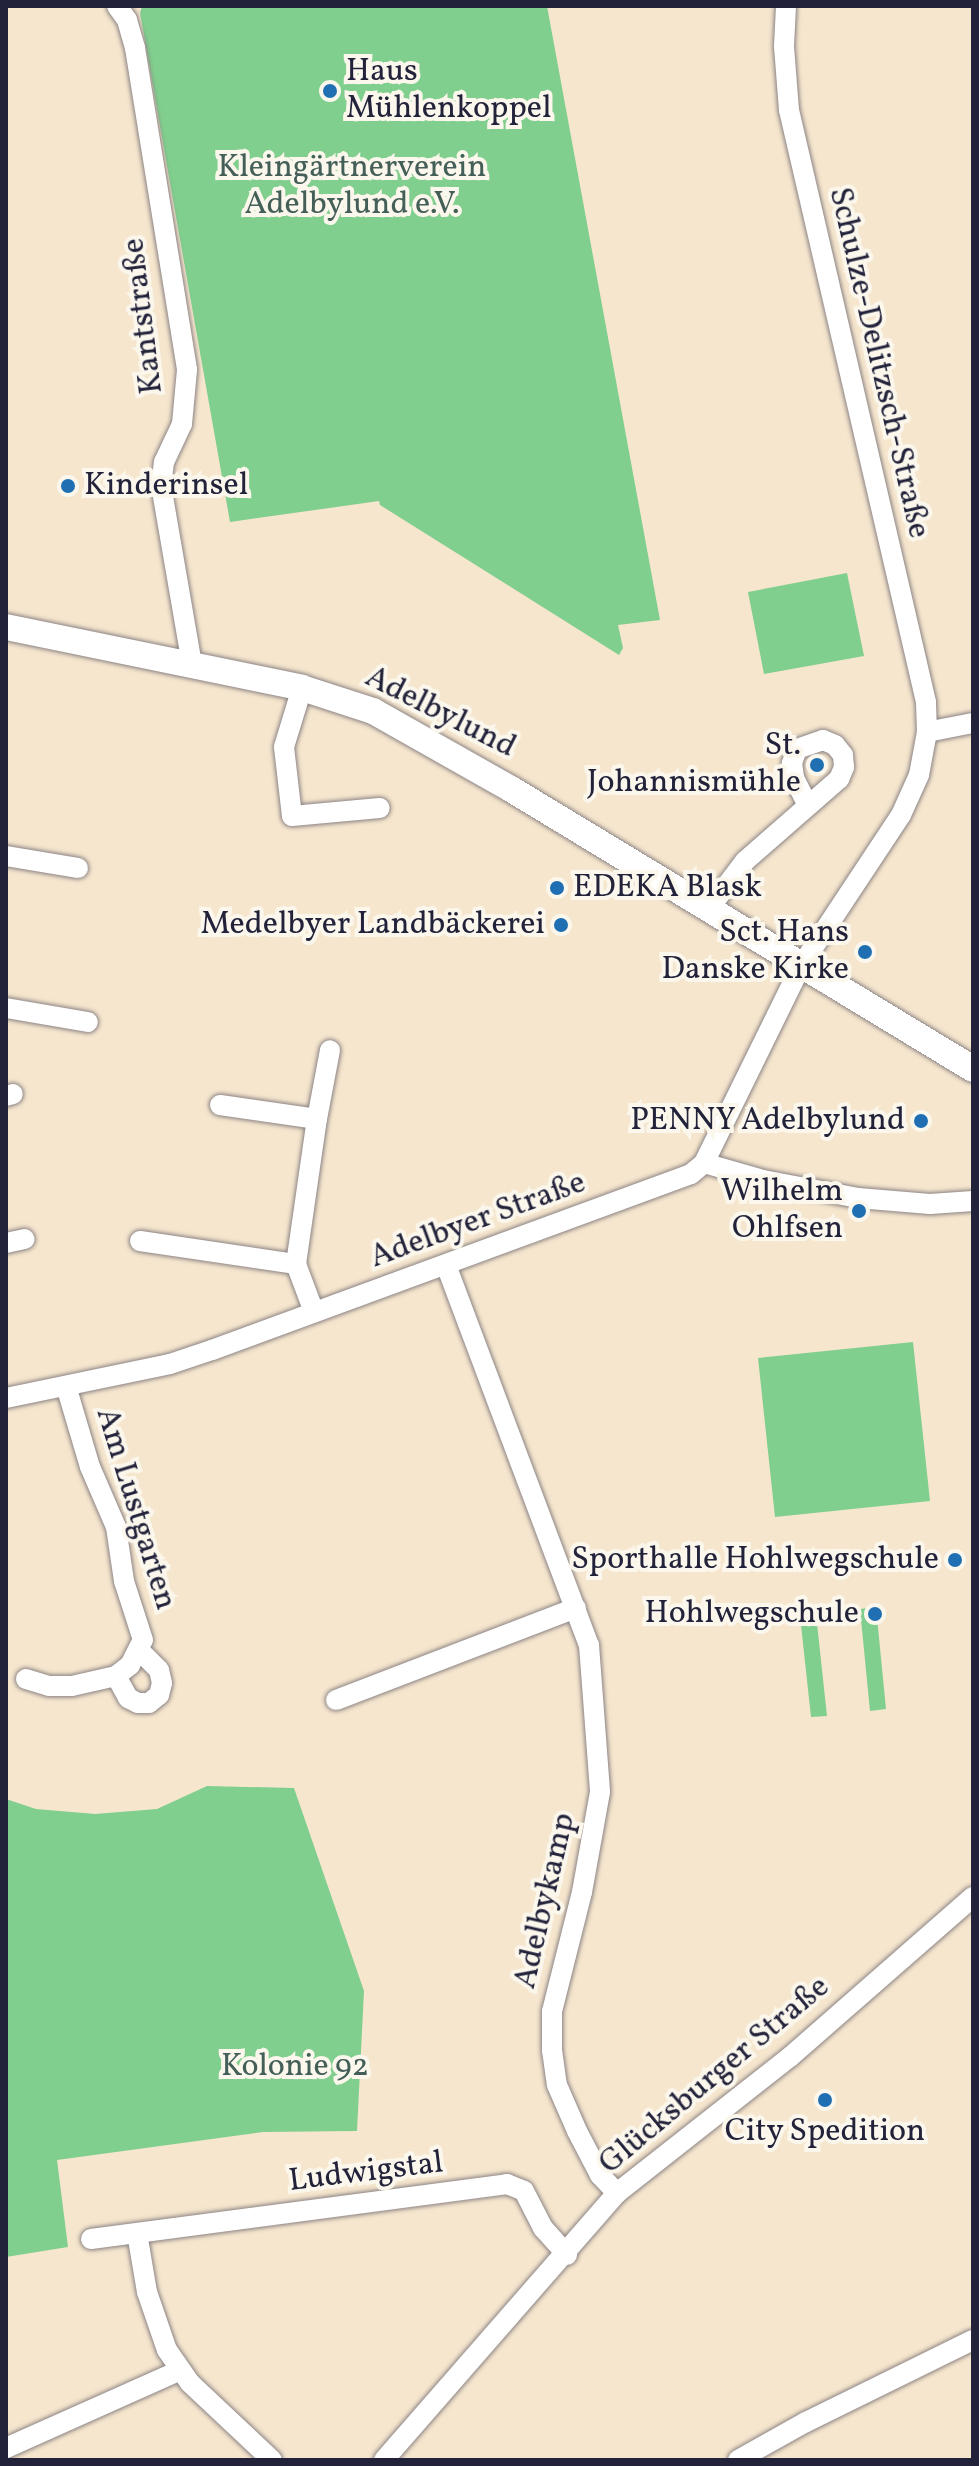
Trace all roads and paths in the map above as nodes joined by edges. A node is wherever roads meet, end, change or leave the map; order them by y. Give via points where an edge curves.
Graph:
1 (117, 6) edge
2 (786, 6) edge
3 (6, 627) edge
4 (192, 665) junction
5 (302, 688) junction
6 (973, 723) edge
7 (927, 732) junction
8 (380, 808) dead end
9 (803, 811) dead end
10 (6, 856) edge
11 (78, 868) dead end
12 (708, 910) junction
13 (801, 966) junction
14 (6, 1008) edge
15 (88, 1022) dead end
16 (330, 1050) dead end
17 (973, 1069) edge
18 (220, 1105) dead end
19 (317, 1119) junction
20 (704, 1163) junction
21 (973, 1201) edge
22 (140, 1241) dead end
23 (296, 1264) junction
24 (446, 1265) junction
25 (314, 1312) junction
26 (66, 1386) junction
27 (6, 1398) edge
28 (576, 1608) junction
29 (139, 1650) junction
30 (116, 1676) junction
31 (26, 1679) dead end
32 (336, 1700) dead end
33 (973, 1897) edge
34 (617, 2193) junction
35 (137, 2233) junction
36 (91, 2239) dead end
37 (567, 2255) junction
38 (973, 2340) edge
39 (180, 2370) junction
40 (6, 2448) edge
41 (272, 2460) edge
42 (384, 2460) edge
43 (738, 2460) edge

1 - 4 street, Kantstraße via 135,48 187,370 182,424 164,462 161,485
2 - 7 street, Schulze-Delitzsch-Straße via 789,110 926,702
3 - 4 street, Adelbylund
4 - 5 street, Adelbylund
5 - 8 street via 284,747 292,816
5 - 12 street, Adelbylund via 401,725
6 - 7 street
7 - 13 street, Schulze-Delitzsch-Straße via 919,775 901,815
9 - 12 street via 745,861
10 - 11 street
12 - 13 street, Adelbylund
13 - 17 street, Adelbylund
13 - 20 street, Schulze-Delitzsch-Straße
14 - 15 street
16 - 19 street
18 - 19 street
19 - 23 street
20 - 21 street via 858,1198 930,1204
20 - 24 street, Adelbyer Straße via 691,1174
22 - 23 street
23 - 25 street
24 - 25 street, Adelbyer Straße
24 - 28 street, Adelbykamp
25 - 26 street, Adelbyer Straße via 170,1364
26 - 27 street, Adelbyer Straße
26 - 29 street, Am Lustgarten via 90,1467 116,1527 124,1581 143,1640
28 - 32 street
28 - 34 street, Adelbykamp via 593,1670 600,1792 552,2011 552,2050 557,2085 577,2131 600,2175
29 - 30 street, Am Lustgarten
29 - 30 street, Am Lustgarten via 159,1670 159,1695 138,1703 128,1698
30 - 31 street via 72,1686
33 - 34 street, Glücksburger Straße via 790,2057
34 - 37 street, Glücksburger Straße
35 - 36 street, Ludwigstal
35 - 37 street, Ludwigstal via 507,2184 524,2191 543,2228
35 - 39 street via 147,2292 167,2350
37 - 42 street, Glücksburger Straße
38 - 43 street
39 - 40 street
39 - 41 street

